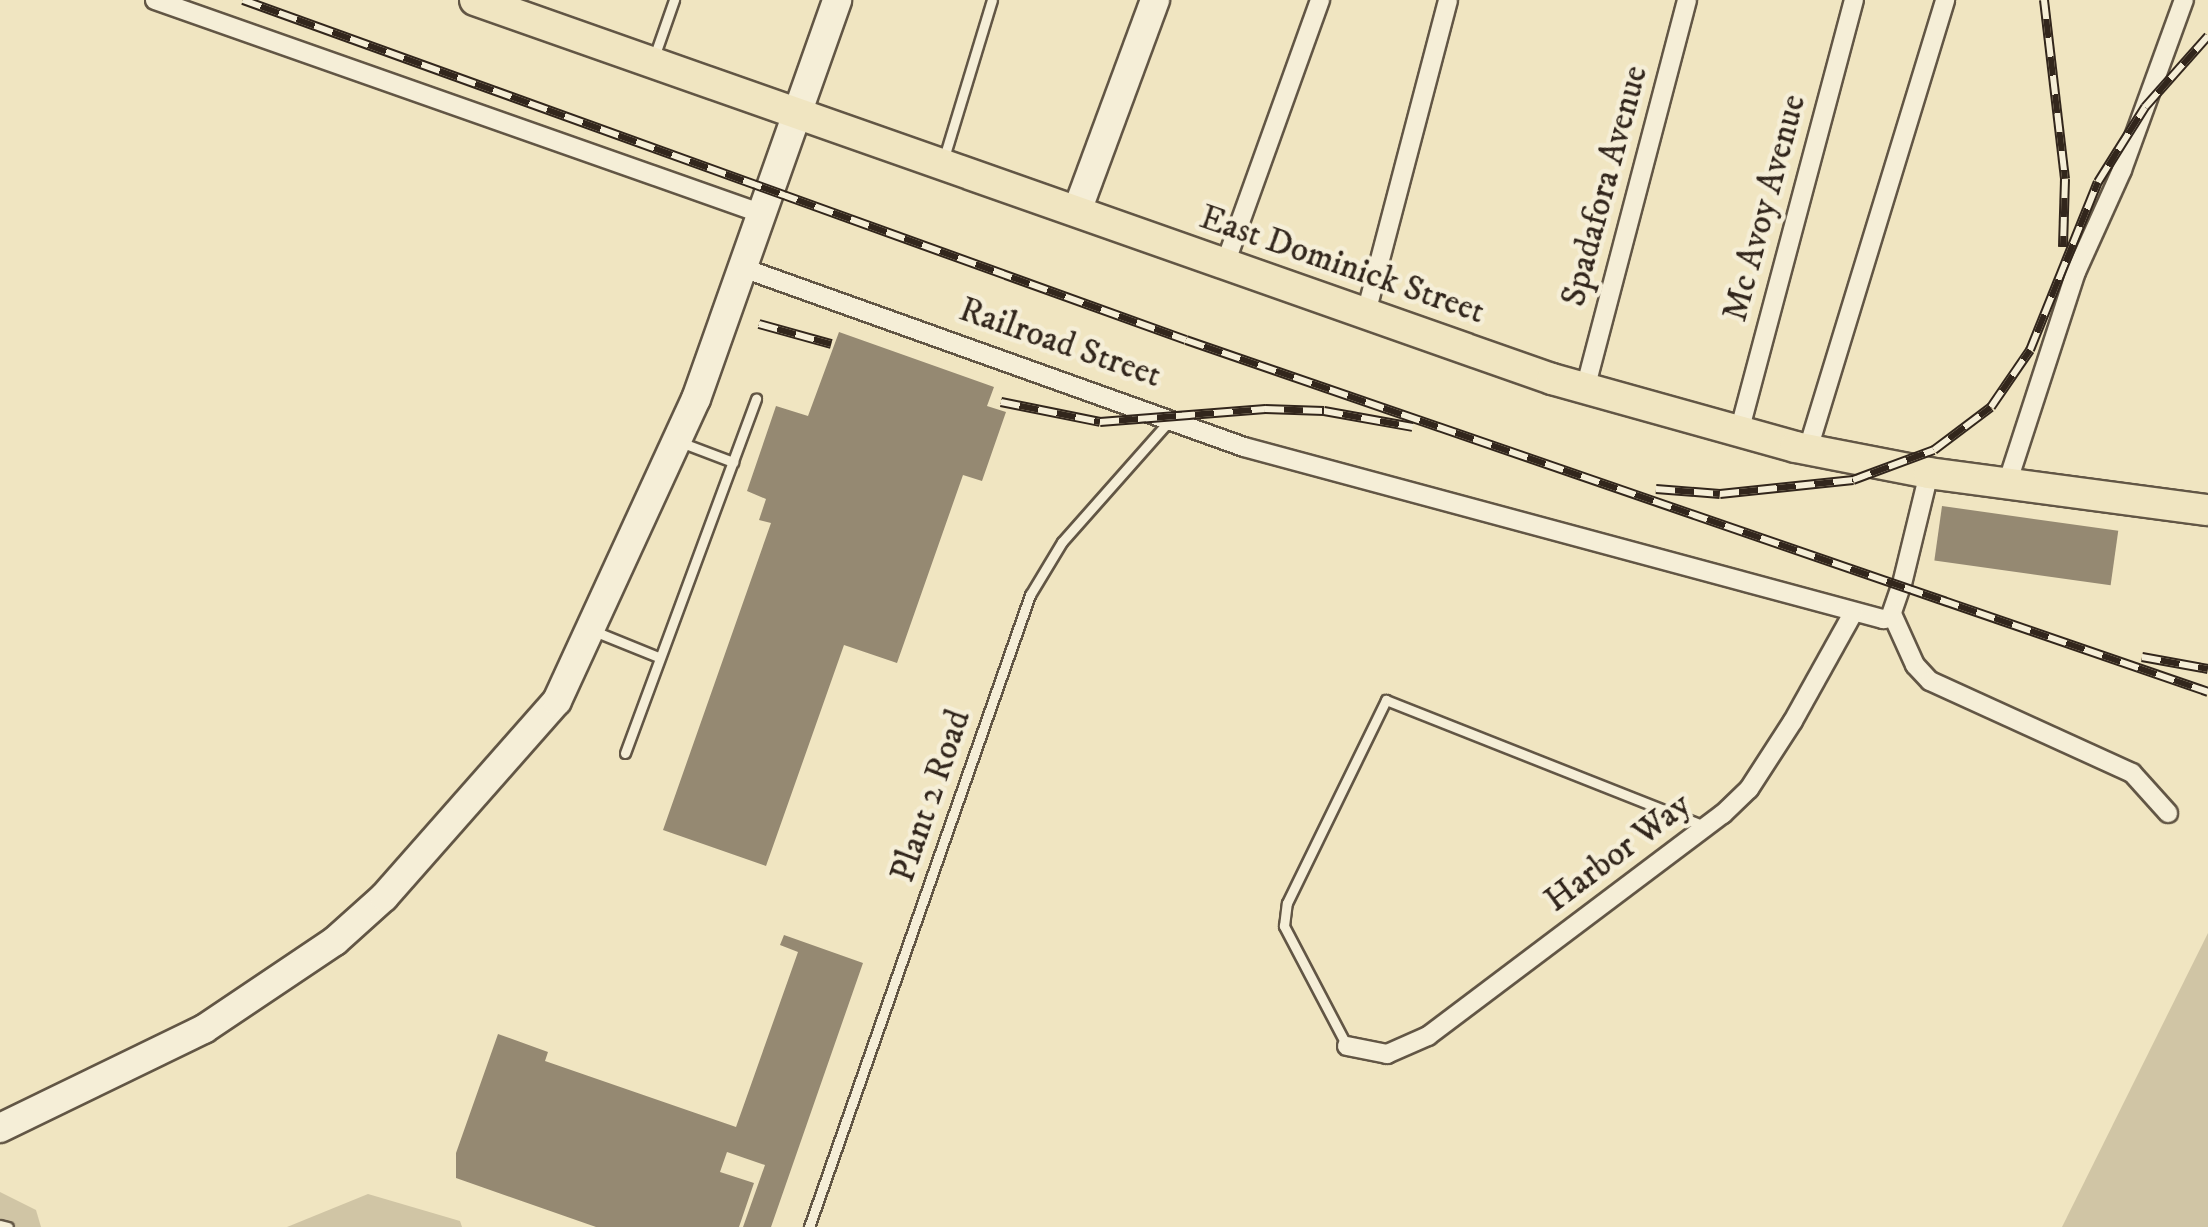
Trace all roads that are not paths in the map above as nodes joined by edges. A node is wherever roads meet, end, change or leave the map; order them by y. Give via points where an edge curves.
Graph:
1 (155, 0) edge
2 (475, 0) edge
3 (674, 0) edge
4 (837, 0) edge
5 (992, 0) edge
6 (1156, 0) edge
7 (1320, 0) edge
8 (1687, 0) edge
9 (1854, 0) edge
10 (1945, 0) edge
11 (2184, 0) edge
12 (1448, 1) edge
13 (511, 6) edge
14 (652, 62) junction
15 (798, 113) junction
16 (942, 164) junction
17 (1077, 211) junction
18 (763, 214) junction
19 (1225, 264) junction
20 (742, 268) junction
21 (1366, 313) junction
22 (1585, 388) junction
23 (756, 398) dead end
24 (1170, 421) junction
25 (1739, 432) junction
26 (679, 442) junction
27 (1808, 449) junction
28 (733, 462) junction
29 (1929, 473) junction
30 (2007, 484) junction
31 (2208, 510) edge
32 (1853, 613) junction
33 (1892, 614) junction
34 (592, 630) junction
35 (656, 656) junction
36 (625, 753) dead end
37 (2168, 813) dead end
38 (1706, 826) junction
39 (1347, 1046) joint
40 (0, 1128) edge
41 (0, 1225) edge
42 (8, 1227) edge
43 (809, 1227) edge

1 - 18 street
2 - 13 main road, East Dominick Street
3 - 14 lane
4 - 15 street
5 - 16 lane
6 - 17 street
7 - 19 street
8 - 22 street, Spadafora Avenue
9 - 25 street, Mc Avoy Avenue
10 - 27 street
11 - 30 street via 2122,170 2076,272
12 - 21 street
13 - 14 main road, East Dominick Street
14 - 15 main road, East Dominick Street
15 - 16 main road, East Dominick Street
15 - 18 street
16 - 17 main road, East Dominick Street
17 - 19 main road, East Dominick Street
18 - 20 street
19 - 21 main road, East Dominick Street
20 - 24 street, Railroad Street
20 - 26 street
21 - 22 main road, East Dominick Street
22 - 25 main road, East Dominick Street
23 - 28 lane
24 - 32 street, Railroad Street via 1280,458
24 - 43 lane, Plant 2 Road via 1062,542 1030,596
25 - 27 main road, East Dominick Street
26 - 28 lane
26 - 34 street
27 - 29 main road, East Dominick Street
28 - 35 lane
29 - 30 main road, East Dominick Street
29 - 33 street
30 - 31 main road, East Dominick Street
32 - 33 street, Railroad Street via 1883,619
32 - 38 street, Harbor Way via 1749,789
33 - 37 street via 1915,666 1930,681 2132,773
34 - 35 lane
34 - 40 street via 557,700 513,756 335,940 220,1020
35 - 36 lane
38 - 39 street, Harbor Way via 1428,1036 1386,1054
38 - 39 lane via 1386,700 1287,903 1284,926
41 - 42 lane

